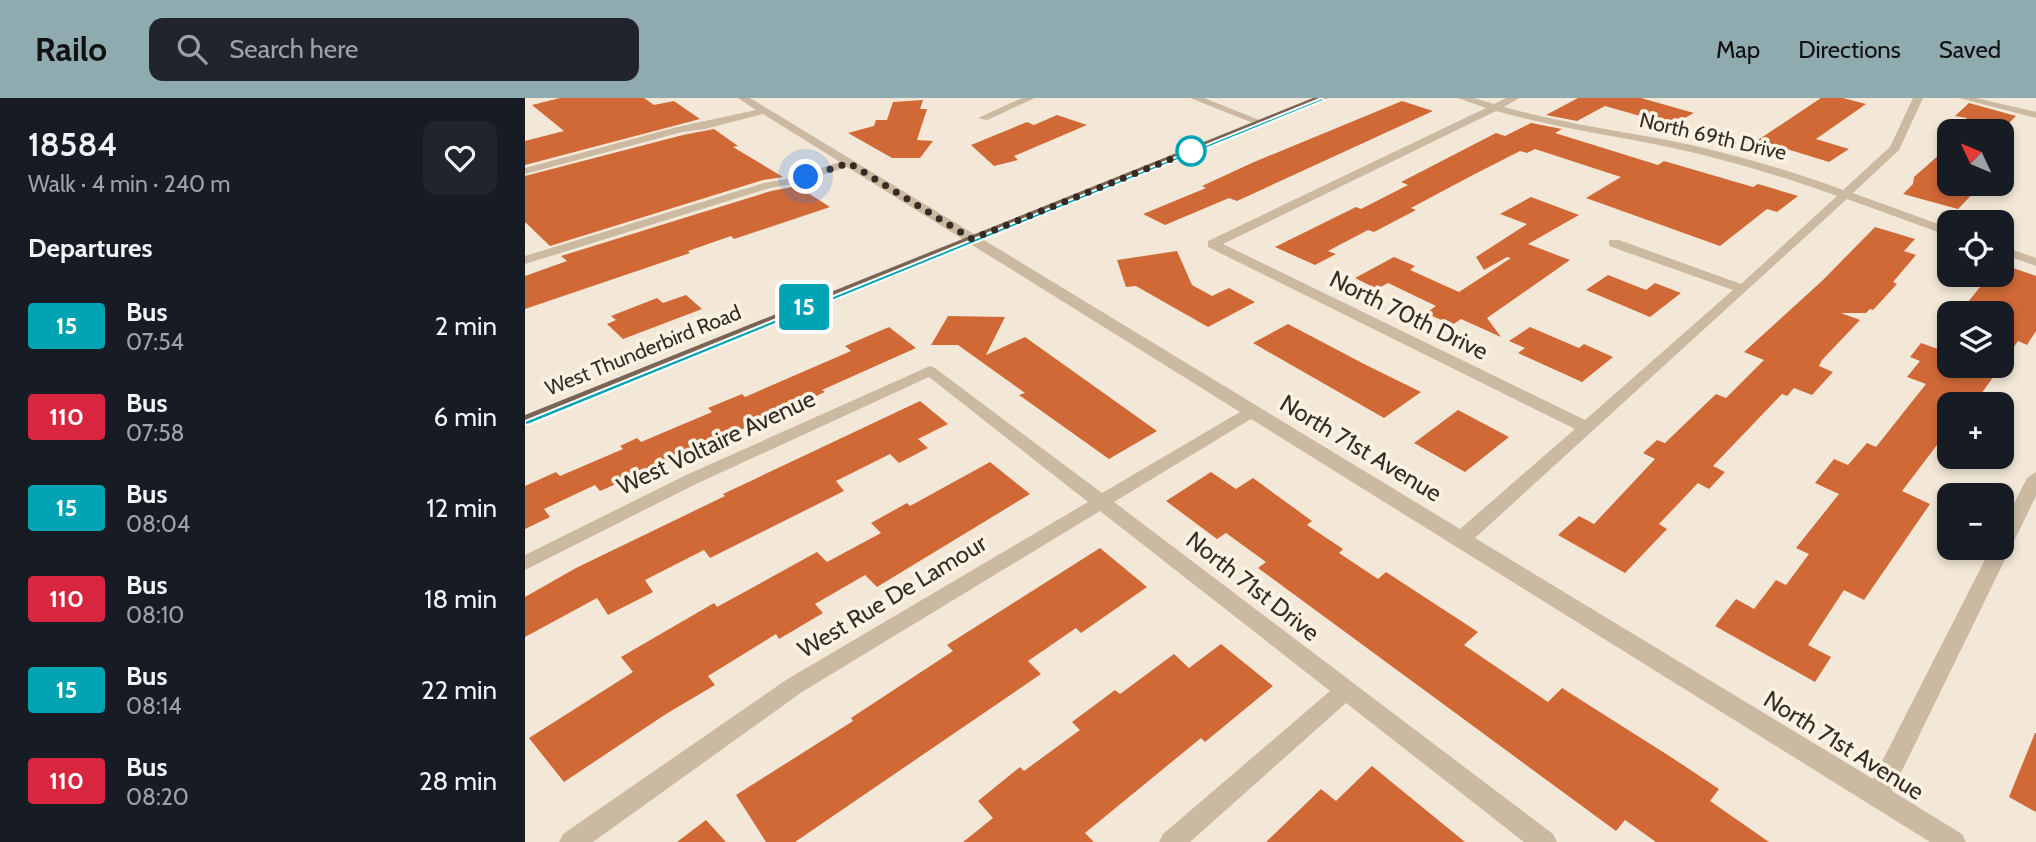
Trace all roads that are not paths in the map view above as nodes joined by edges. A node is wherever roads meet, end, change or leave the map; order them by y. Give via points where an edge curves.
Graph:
1 (743, 98) edge
2 (1030, 98) edge
3 (1195, 98) edge
4 (1322, 98) edge
5 (1463, 98) edge
6 (1918, 98) edge
7 (1964, 98) edge
8 (1501, 101) edge
9 (760, 108) junction
10 (2036, 115) edge
11 (983, 118) dead end
12 (1262, 123) junction
13 (844, 160) junction
14 (525, 171) edge
15 (1850, 191) junction
16 (1937, 218) edge
17 (1937, 227) edge
18 (972, 239) junction
19 (1614, 243) dead end
20 (2014, 244) edge
21 (2036, 251) edge
22 (2014, 254) edge
23 (525, 260) edge
24 (2036, 262) edge
25 (1743, 289) junction
26 (930, 371) joint
27 (1251, 412) junction
28 (525, 421) edge
29 (1585, 427) junction
30 (2036, 478) edge
31 (1100, 502) junction
32 (2014, 523) edge
33 (1460, 540) junction
34 (1995, 560) edge
35 (525, 563) edge
36 (1346, 691) junction
37 (1877, 796) junction
38 (572, 842) edge
39 (1173, 842) edge
40 (1544, 842) edge
41 (1952, 842) edge

1 - 9 street, North 71st Avenue
2 - 11 street
3 - 12 street
4 - 12 main road, West Thunderbird Road
5 - 8 street, North 69th Drive
6 - 15 street via 1895,148
7 - 10 street
8 - 15 street, North 69th Drive via 1550,123 1679,142
8 - 29 street, North 70th Drive via 1213,244
9 - 13 street, North 71st Avenue
9 - 14 street
12 - 18 main road, West Thunderbird Road
13 - 18 street, North 71st Avenue
13 - 23 street
15 - 16 street, North 69th Drive
15 - 17 street, North 69th Drive
15 - 25 street
18 - 27 street, North 71st Avenue
18 - 28 main road, West Thunderbird Road
19 - 25 street
20 - 21 street
22 - 24 street
25 - 29 street
26 - 31 street, North 71st Drive
26 - 35 street, West Voltaire Avenue via 690,480
27 - 31 street, West Rue De Lamour
27 - 33 street, North 71st Avenue
29 - 33 street
30 - 32 street
31 - 36 street, North 71st Drive
31 - 38 street, West Rue De Lamour via 794,686
33 - 37 street, North 71st Avenue
34 - 37 street
36 - 39 street
36 - 40 street, North 71st Drive
37 - 41 street, North 71st Avenue

